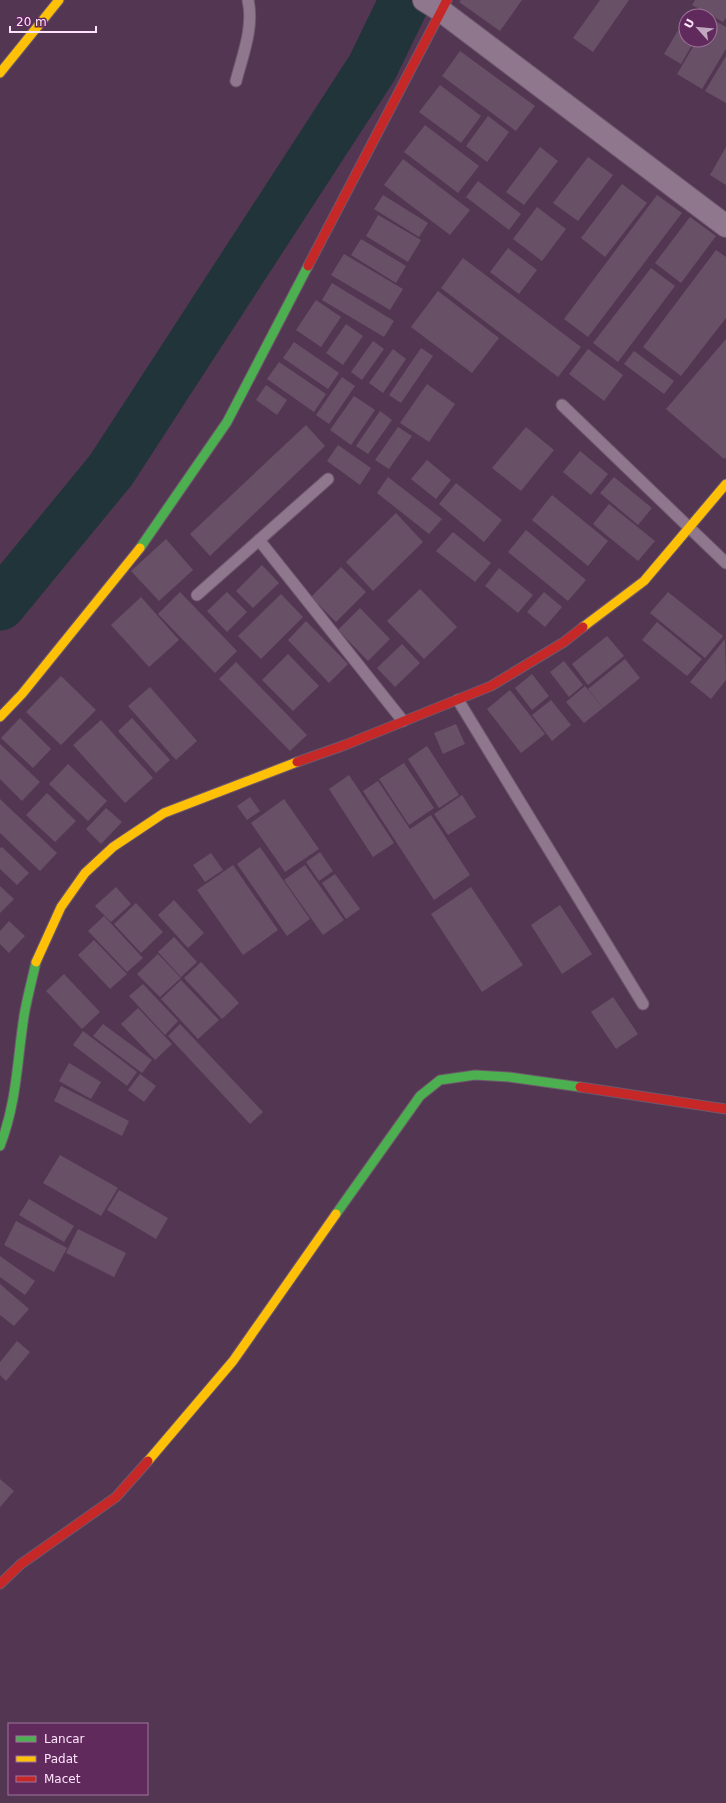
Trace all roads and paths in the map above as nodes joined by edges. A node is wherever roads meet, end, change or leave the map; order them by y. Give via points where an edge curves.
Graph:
1 (59, 0) edge
2 (248, 0) edge
3 (435, 3) edge
4 (0, 73) edge
5 (236, 81) dead end
6 (726, 226) edge
7 (562, 405) dead end
8 (328, 479) dead end
9 (726, 484) edge
10 (689, 527) junction
11 (259, 540) junction
12 (726, 563) edge
13 (197, 595) dead end
14 (458, 700) junction
15 (0, 717) edge
16 (403, 720) junction
17 (643, 1004) dead end
18 (726, 1109) edge
19 (0, 1146) edge
20 (0, 1584) edge

1 - 4 street
2 - 5 lane via 250,26
3 - 6 street
3 - 15 street via 311,263 227,422 142,546 22,694
7 - 10 lane
8 - 11 lane
9 - 10 street
10 - 12 lane
10 - 14 street via 644,581 564,642 491,686
11 - 13 lane
11 - 16 lane
14 - 16 street
14 - 17 lane
16 - 19 street via 345,745 164,813 112,847 85,873 61,907 36,961 24,1016 14,1095
18 - 20 street via 510,1077 475,1075 440,1080 420,1096 233,1361 172,1434 116,1496 22,1564

